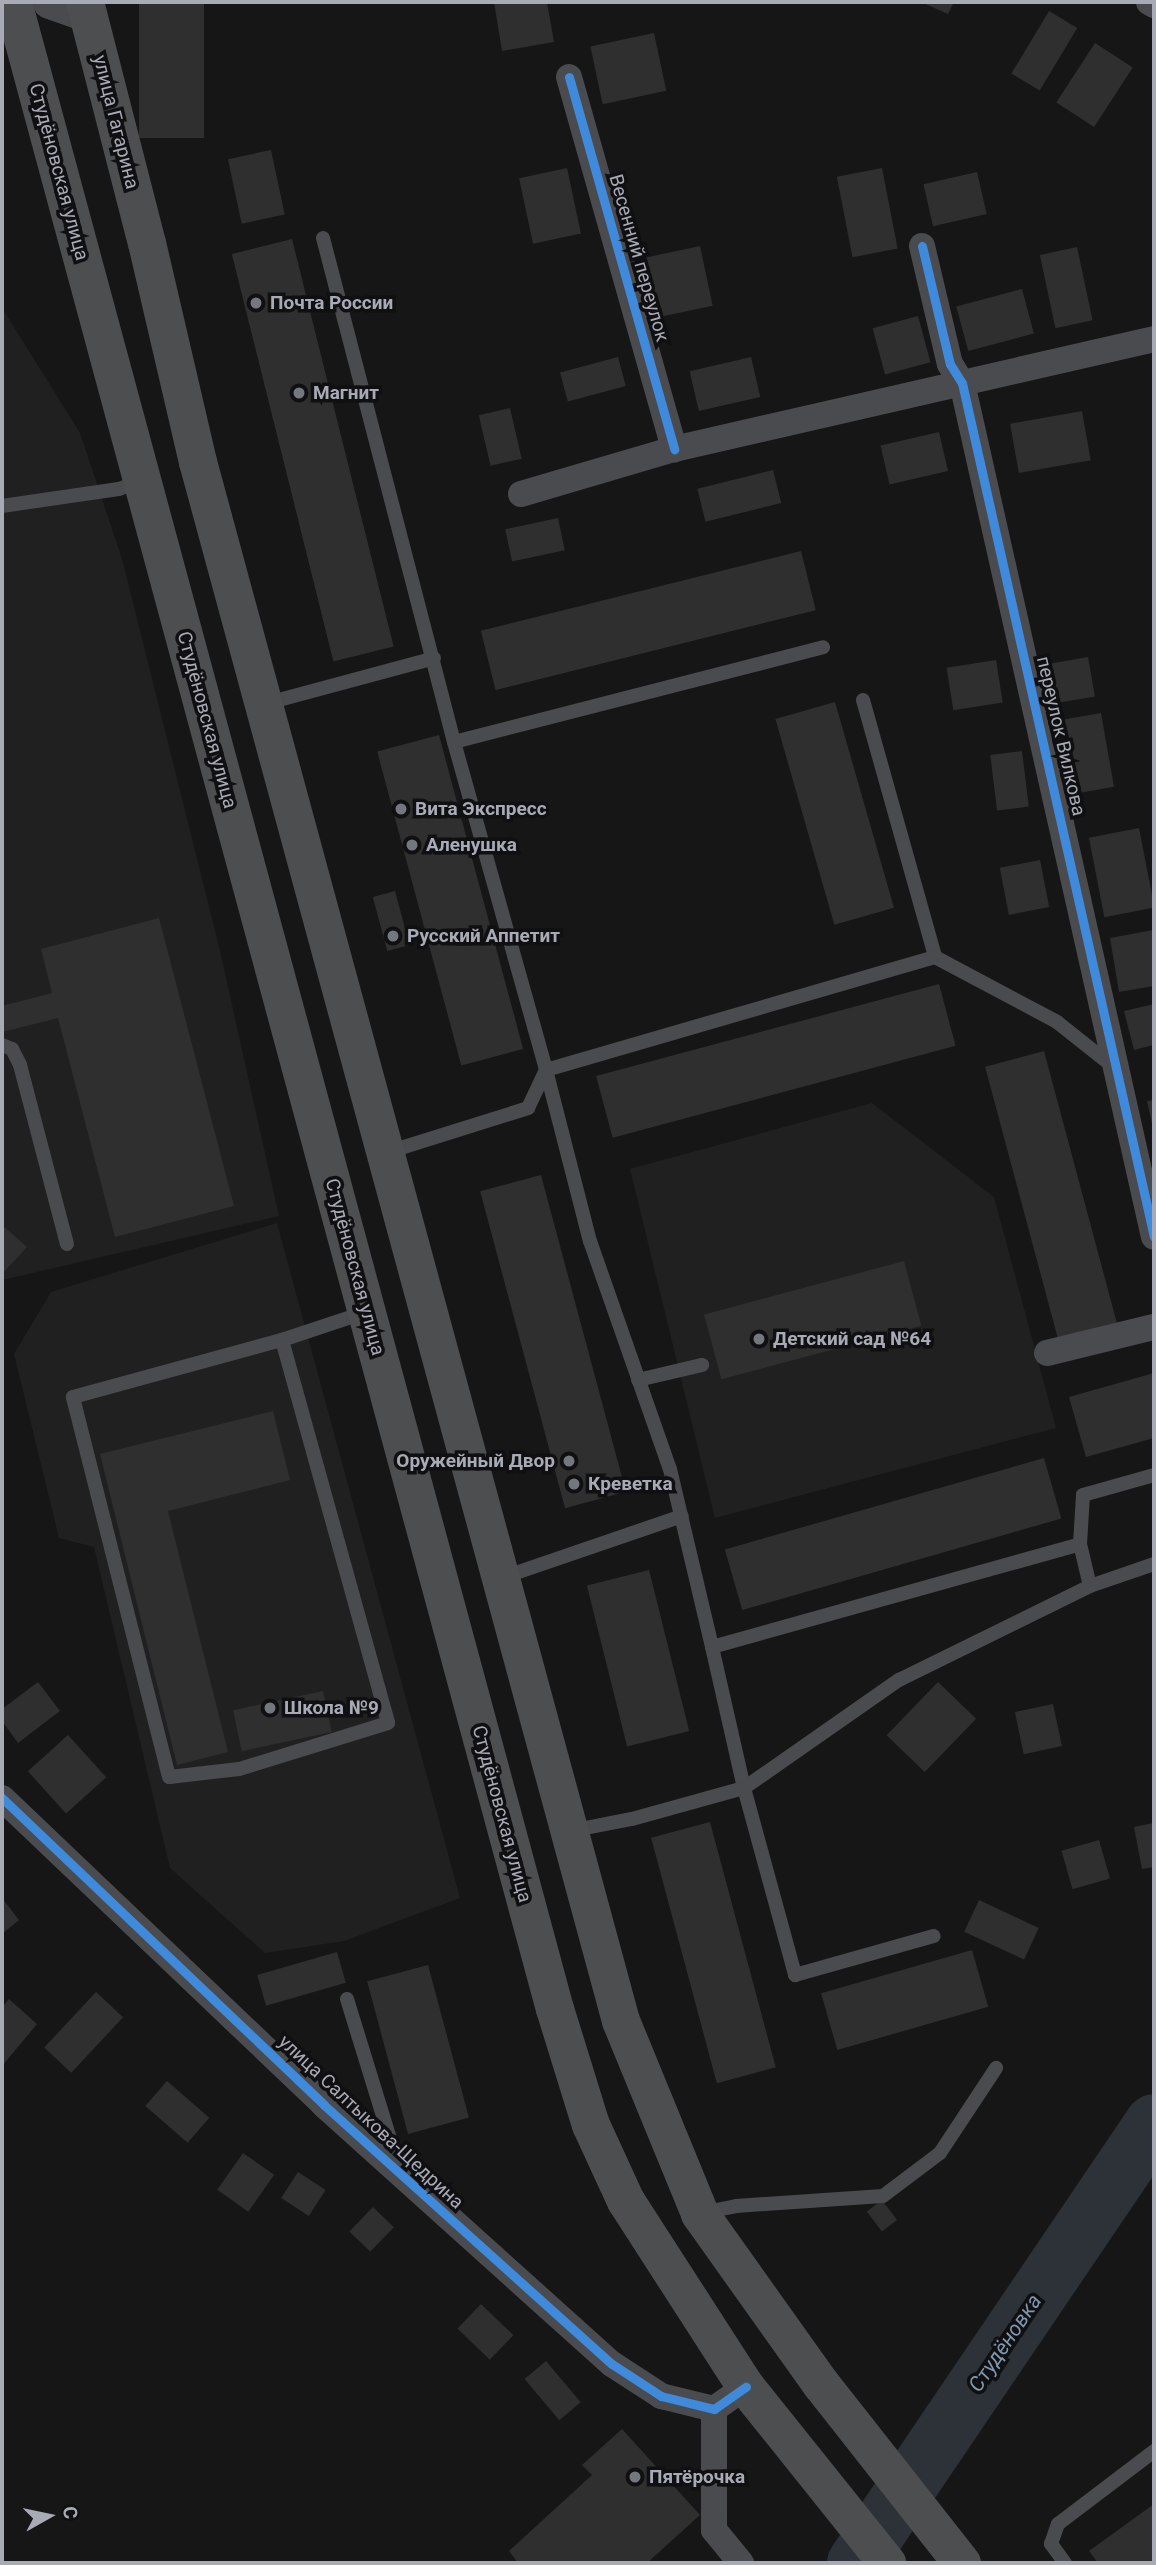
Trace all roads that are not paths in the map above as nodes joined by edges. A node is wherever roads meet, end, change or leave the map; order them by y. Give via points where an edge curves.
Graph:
1 (13, 2) edge
2 (49, 2) edge
3 (1149, 2) edge
4 (1154, 5) edge
5 (87, 9) edge
6 (2, 39) edge
7 (32, 71) junction
8 (569, 77) dead end
9 (323, 238) dead end
10 (922, 246) dead end
11 (1154, 339) edge
12 (962, 383) junction
13 (674, 449) junction
14 (142, 480) junction
15 (520, 494) dead end
16 (2, 506) edge
17 (823, 647) dead end
18 (434, 658) junction
19 (863, 701) dead end
20 (264, 705) junction
21 (454, 741) junction
22 (935, 957) junction
23 (2, 1045) edge
24 (546, 1070) junction
25 (1119, 1071) junction
26 (386, 1153) junction
27 (1154, 1237) edge
28 (67, 1244) dead end
29 (367, 1311) junction
30 (1154, 1327) edge
31 (282, 1340) junction
32 (1047, 1353) dead end
33 (702, 1365) dead end
34 (638, 1380) junction
35 (1154, 1475) edge
36 (682, 1516) junction
37 (1080, 1544) junction
38 (1154, 1564) edge
39 (501, 1578) junction
40 (1090, 1586) junction
41 (712, 1647) junction
42 (744, 1788) junction
43 (2, 1798) edge
44 (569, 1831) junction
45 (934, 1936) dead end
46 (347, 1999) dead end
47 (996, 2068) dead end
48 (402, 2175) junction
49 (700, 2214) junction
50 (746, 2387) junction
51 (714, 2409) junction
52 (1154, 2451) edge
53 (960, 2562) edge
54 (741, 2563) edge
55 (887, 2563) edge
56 (1065, 2563) edge

1 - 7 main road
2 - 5 street
3 - 4 street
5 - 20 main road, улица Гагарина via 198,462
6 - 7 street
7 - 14 main road, Студёновская улица
8 - 13 street, Весенний переулок
9 - 18 lane
10 - 12 street, переулок Вилкова via 950,364
11 - 12 street
12 - 13 street
12 - 25 street, переулок Вилкова
13 - 15 street
14 - 16 lane via 119,489
14 - 29 main road, Студёновская улица
17 - 21 lane
18 - 20 lane
18 - 21 lane
19 - 22 lane
20 - 26 main road
21 - 24 lane
22 - 24 lane
22 - 25 lane via 1057,1022
23 - 28 lane via 12,1049 20,1065
24 - 26 lane via 528,1108
24 - 34 lane via 590,1241
25 - 27 street, переулок Вилкова
26 - 39 main road
29 - 31 lane
29 - 50 main road, Студёновская улица via 555,2010 591,2125 626,2201
30 - 32 street
31 - 31 lane via 73,1397 169,1777 239,1769 388,1723
33 - 34 lane
34 - 36 lane
35 - 37 lane via 1083,1495
36 - 39 lane
36 - 41 lane
37 - 40 lane
37 - 41 lane
38 - 40 lane
39 - 44 main road
40 - 42 lane via 898,1680
41 - 42 lane
42 - 44 lane
42 - 45 lane via 795,1975
43 - 48 street, улица Салтыкова-Щедрина
44 - 49 main road via 621,2021
46 - 48 lane
47 - 49 lane via 940,2152 883,2196 736,2206
48 - 51 street, улица Салтыкова-Щедрина via 612,2364 661,2396
49 - 53 main road via 821,2385
50 - 51 street
50 - 55 main road, Студёновская улица
51 - 54 street via 714,2530
52 - 56 lane via 1058,2524 1051,2544

